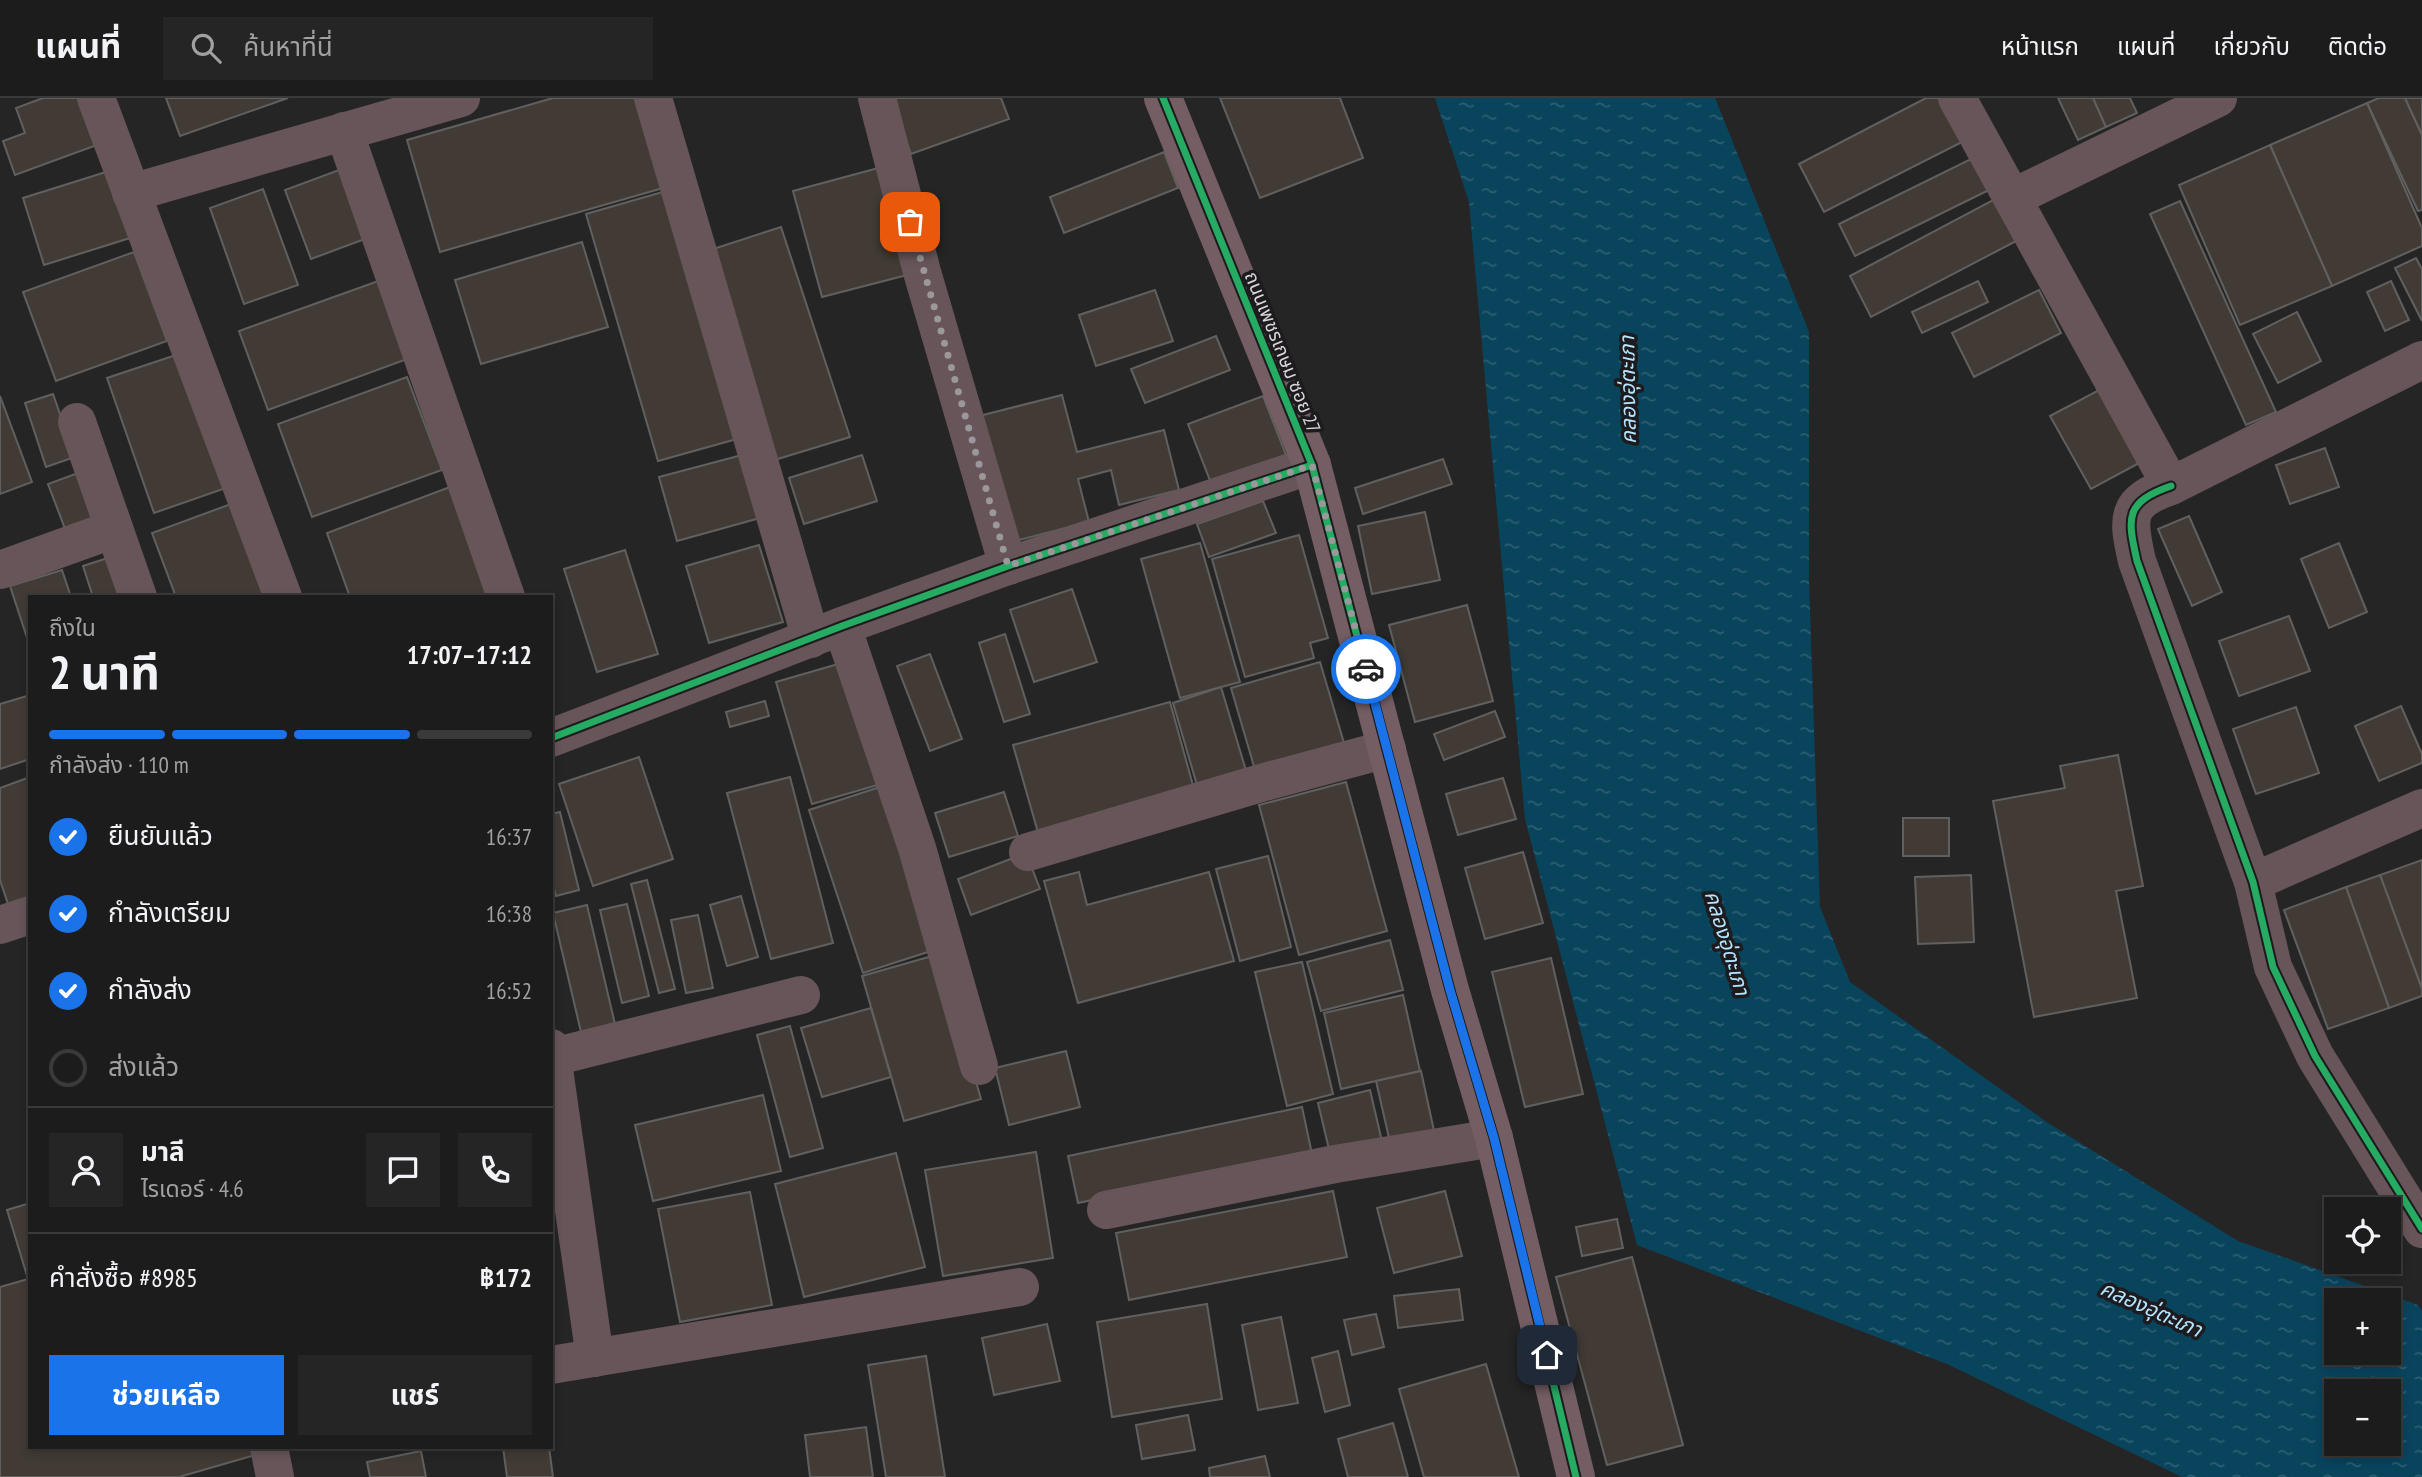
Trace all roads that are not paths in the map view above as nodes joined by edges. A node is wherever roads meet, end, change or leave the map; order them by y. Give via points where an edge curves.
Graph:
1 (96, 98) edge
2 (461, 98) edge
3 (653, 98) edge
4 (877, 98) edge
5 (1163, 98) edge
6 (1957, 98) edge
7 (2218, 98) edge
8 (344, 131) junction
9 (131, 193) junction
10 (2012, 198) junction
11 (2422, 360) edge
12 (77, 422) dead end
13 (1312, 465) junction
14 (2171, 486) junction
15 (114, 529) junction
16 (1008, 566) junction
17 (0, 569) edge
18 (137, 595) edge
19 (282, 595) edge
20 (505, 595) edge
21 (827, 633) junction
22 (553, 734) edge
23 (1387, 749) junction
24 (2422, 808) edge
25 (1028, 852) dead end
26 (2253, 881) junction
27 (28, 916) edge
28 (0, 925) edge
29 (801, 995) dead end
30 (553, 1053) edge
31 (553, 1060) edge
32 (979, 1066) dead end
33 (1494, 1138) junction
34 (1106, 1210) dead end
35 (2422, 1229) edge
36 (1020, 1287) dead end
37 (595, 1357) junction
38 (553, 1365) edge
39 (269, 1449) edge
40 (275, 1477) edge
41 (1576, 1477) edge

1 - 9 street
2 - 8 street
3 - 21 street
4 - 16 street via 922,272
5 - 13 street, ถนนเพชรเกษม ซอย 27
6 - 10 street
7 - 10 street
8 - 9 street
8 - 20 street
9 - 19 street
10 - 14 street
11 - 14 street
12 - 15 street
13 - 16 street
13 - 23 street, ถนนเพชรเกษม ซอย 27
14 - 26 street via 2147,494 2133,509 2131,535
15 - 17 street
15 - 18 street
16 - 21 street
21 - 22 street
21 - 32 street via 917,848
23 - 25 street
23 - 33 street, ถนนเพชรเกษม ซอย 27
24 - 26 street
26 - 35 street via 2273,967 2315,1056
27 - 28 street
29 - 30 street
31 - 37 street
33 - 34 street via 1347,1161
33 - 41 street, ถนนเพชรเกษม ซอย 27
36 - 37 street
37 - 38 street
39 - 40 street

